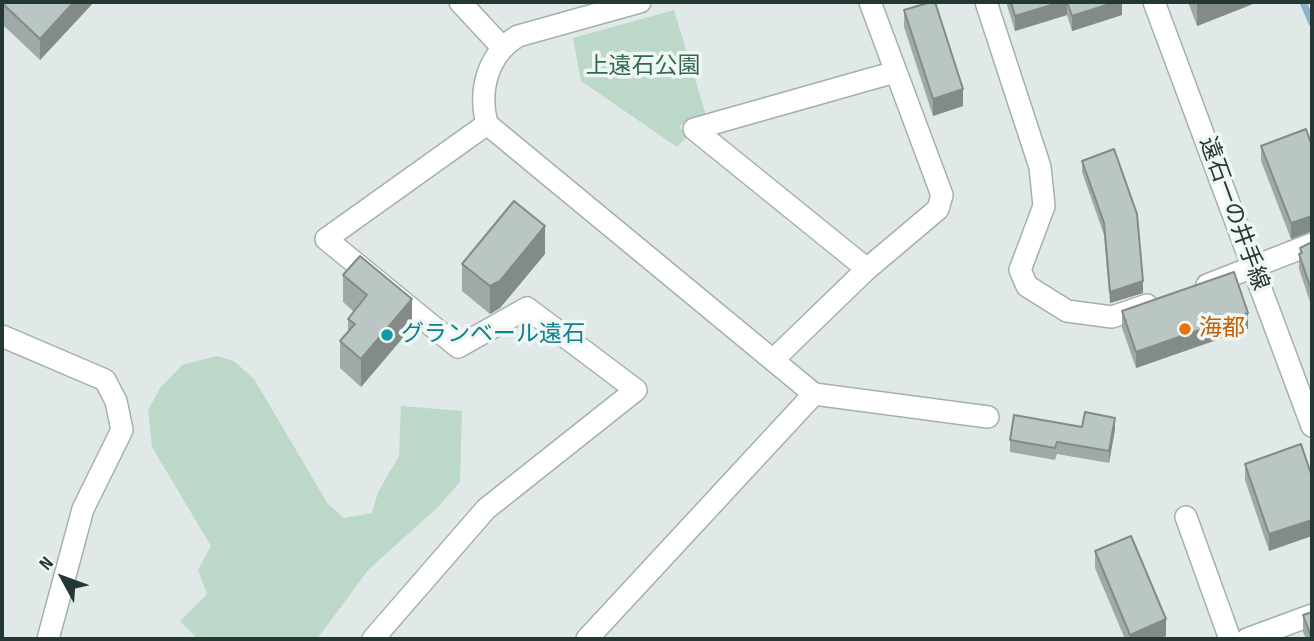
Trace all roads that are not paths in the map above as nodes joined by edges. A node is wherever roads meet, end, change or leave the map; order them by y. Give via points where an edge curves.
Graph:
1 (460, 2) edge
2 (640, 2) edge
3 (870, 2) edge
4 (986, 2) edge
5 (1154, 2) edge
6 (501, 46) junction
7 (895, 72) junction
8 (487, 124) junction
9 (1312, 244) edge
10 (867, 269) junction
11 (1252, 269) junction
12 (1188, 291) edge
13 (1163, 300) edge
14 (2, 336) edge
15 (774, 359) junction
16 (814, 394) junction
17 (988, 417) dead end
18 (1312, 426) edge
19 (1186, 517) dead end
20 (1312, 615) edge
21 (48, 639) edge
22 (373, 639) edge
23 (587, 639) edge
24 (1230, 639) edge
25 (1247, 639) edge

1 - 6 street
2 - 6 street via 518,36
3 - 7 street
4 - 13 street via 1040,167 1044,206 1020,270 1027,286 1067,311 1112,317
5 - 11 street, 遠石一の井手線
6 - 8 street via 492,61 484,96
7 - 10 street via 942,195 938,209
7 - 10 street via 694,129
8 - 15 street
8 - 22 street via 326,239 458,347 527,308 636,390 486,509
9 - 11 street
10 - 15 street
11 - 12 street
11 - 18 street, 遠石一の井手線
14 - 21 street via 105,380 116,401 122,430 83,509
15 - 16 street
16 - 17 street
16 - 23 street
19 - 24 street
20 - 25 street

